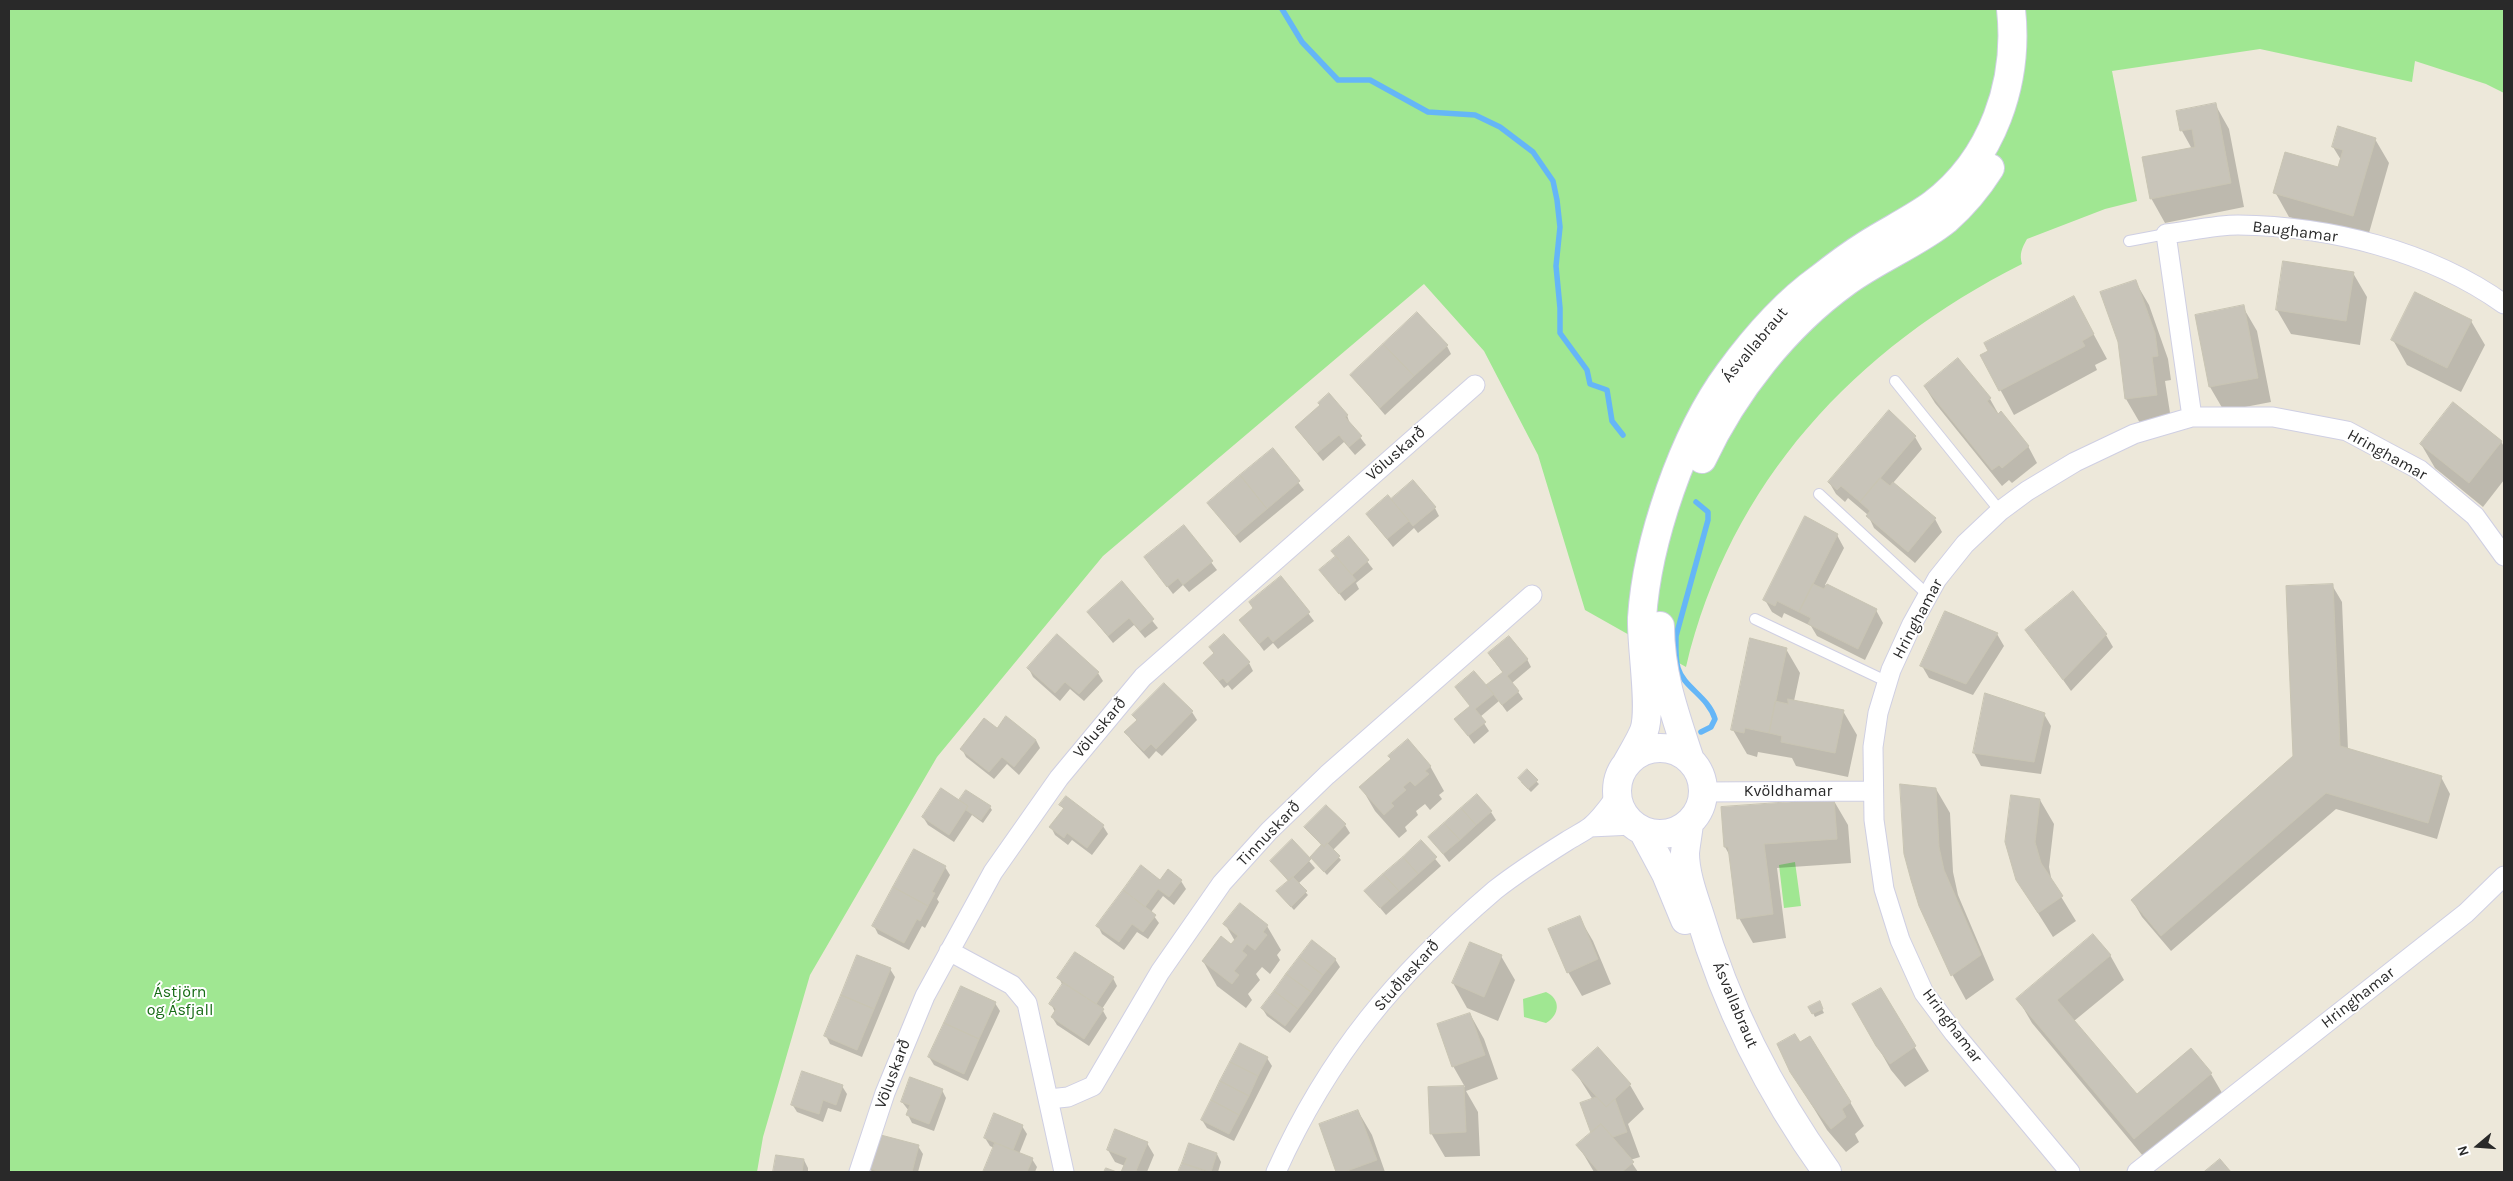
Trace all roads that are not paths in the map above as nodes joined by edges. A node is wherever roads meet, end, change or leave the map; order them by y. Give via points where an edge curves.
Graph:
1 (2011, 9) edge
2 (2027, 9) edge
3 (2166, 234) junction
4 (2130, 241) dead end
5 (2504, 304) edge
6 (1895, 381) dead end
7 (1475, 386) dead end
8 (2192, 417) junction
9 (1819, 494) dead end
10 (2000, 512) junction
11 (2504, 556) edge
12 (1532, 595) dead end
13 (1928, 595) junction
14 (1755, 619) dead end
15 (1888, 682) junction
16 (1690, 760) junction
17 (1628, 762) junction
18 (1873, 791) junction
19 (1703, 792) junction
20 (1617, 795) junction
21 (1689, 823) junction
22 (1590, 827) junction
23 (1638, 828) junction
24 (2504, 876) edge
25 (949, 951) junction
26 (1049, 1099) junction
27 (859, 1172) edge
28 (1064, 1172) edge
29 (1276, 1172) edge
30 (1808, 1172) edge
31 (1827, 1172) edge
32 (2070, 1172) edge
33 (2138, 1172) edge

1 - 17 main road, Ásvallabraut via 2013,54 2010,79 1993,128 1968,169 1934,203 1844,260 1785,307 1728,375 1704,414 1675,476 1650,568 1642,617 1645,730
2 - 16 main road, Ásvallabraut via 2026,62 2016,114 2007,140 1980,183 1946,220 1847,281 1803,319 1737,395 1693,479 1668,556 1660,605 1660,654 1669,695
3 - 4 lane
3 - 5 street, Baughamar via 2236,225 2283,227 2351,239 2418,257 2477,284
3 - 8 street
6 - 10 lane
7 - 25 street, Völuskarð via 1143,677 1035,810 993,872
8 - 10 street, Hringhamar via 2134,434 2084,458 2027,491
8 - 11 street, Hringhamar via 2273,417 2347,431 2420,470 2475,516
9 - 13 lane
10 - 13 street, Hringhamar via 1965,544
12 - 26 street, Tinnuskarð via 1327,775 1269,831 1222,883 1179,944 1099,1079 1083,1092
13 - 15 street, Hringhamar
14 - 15 lane
15 - 18 street, Hringhamar via 1872,747
16 - 17 main road via 1667,748 1652,748
16 - 19 main road via 1702,780
17 - 20 main road via 1621,772
18 - 19 street, Kvöldhamar
18 - 32 street, Hringhamar via 1884,889 1900,940 1924,993
19 - 21 main road via 1699,809
20 - 22 street, Stuðlaskarð
20 - 23 main road via 1620,806
21 - 23 main road via 1668,834
21 - 31 main road, Ásvallabraut via 1685,854 1692,890 1727,992 1757,1058
22 - 23 street, Stuðlaskarð
22 - 29 street, Stuðlaskarð via 1496,890 1442,937 1391,989 1332,1066
23 - 30 main road, Ásvallabraut via 1679,903 1732,1044 1760,1098
24 - 33 street, Hringhamar via 2466,913
25 - 26 street via 1012,985 1023,998 1034,1028
25 - 27 street, Völuskarð via 904,1045
26 - 28 street

